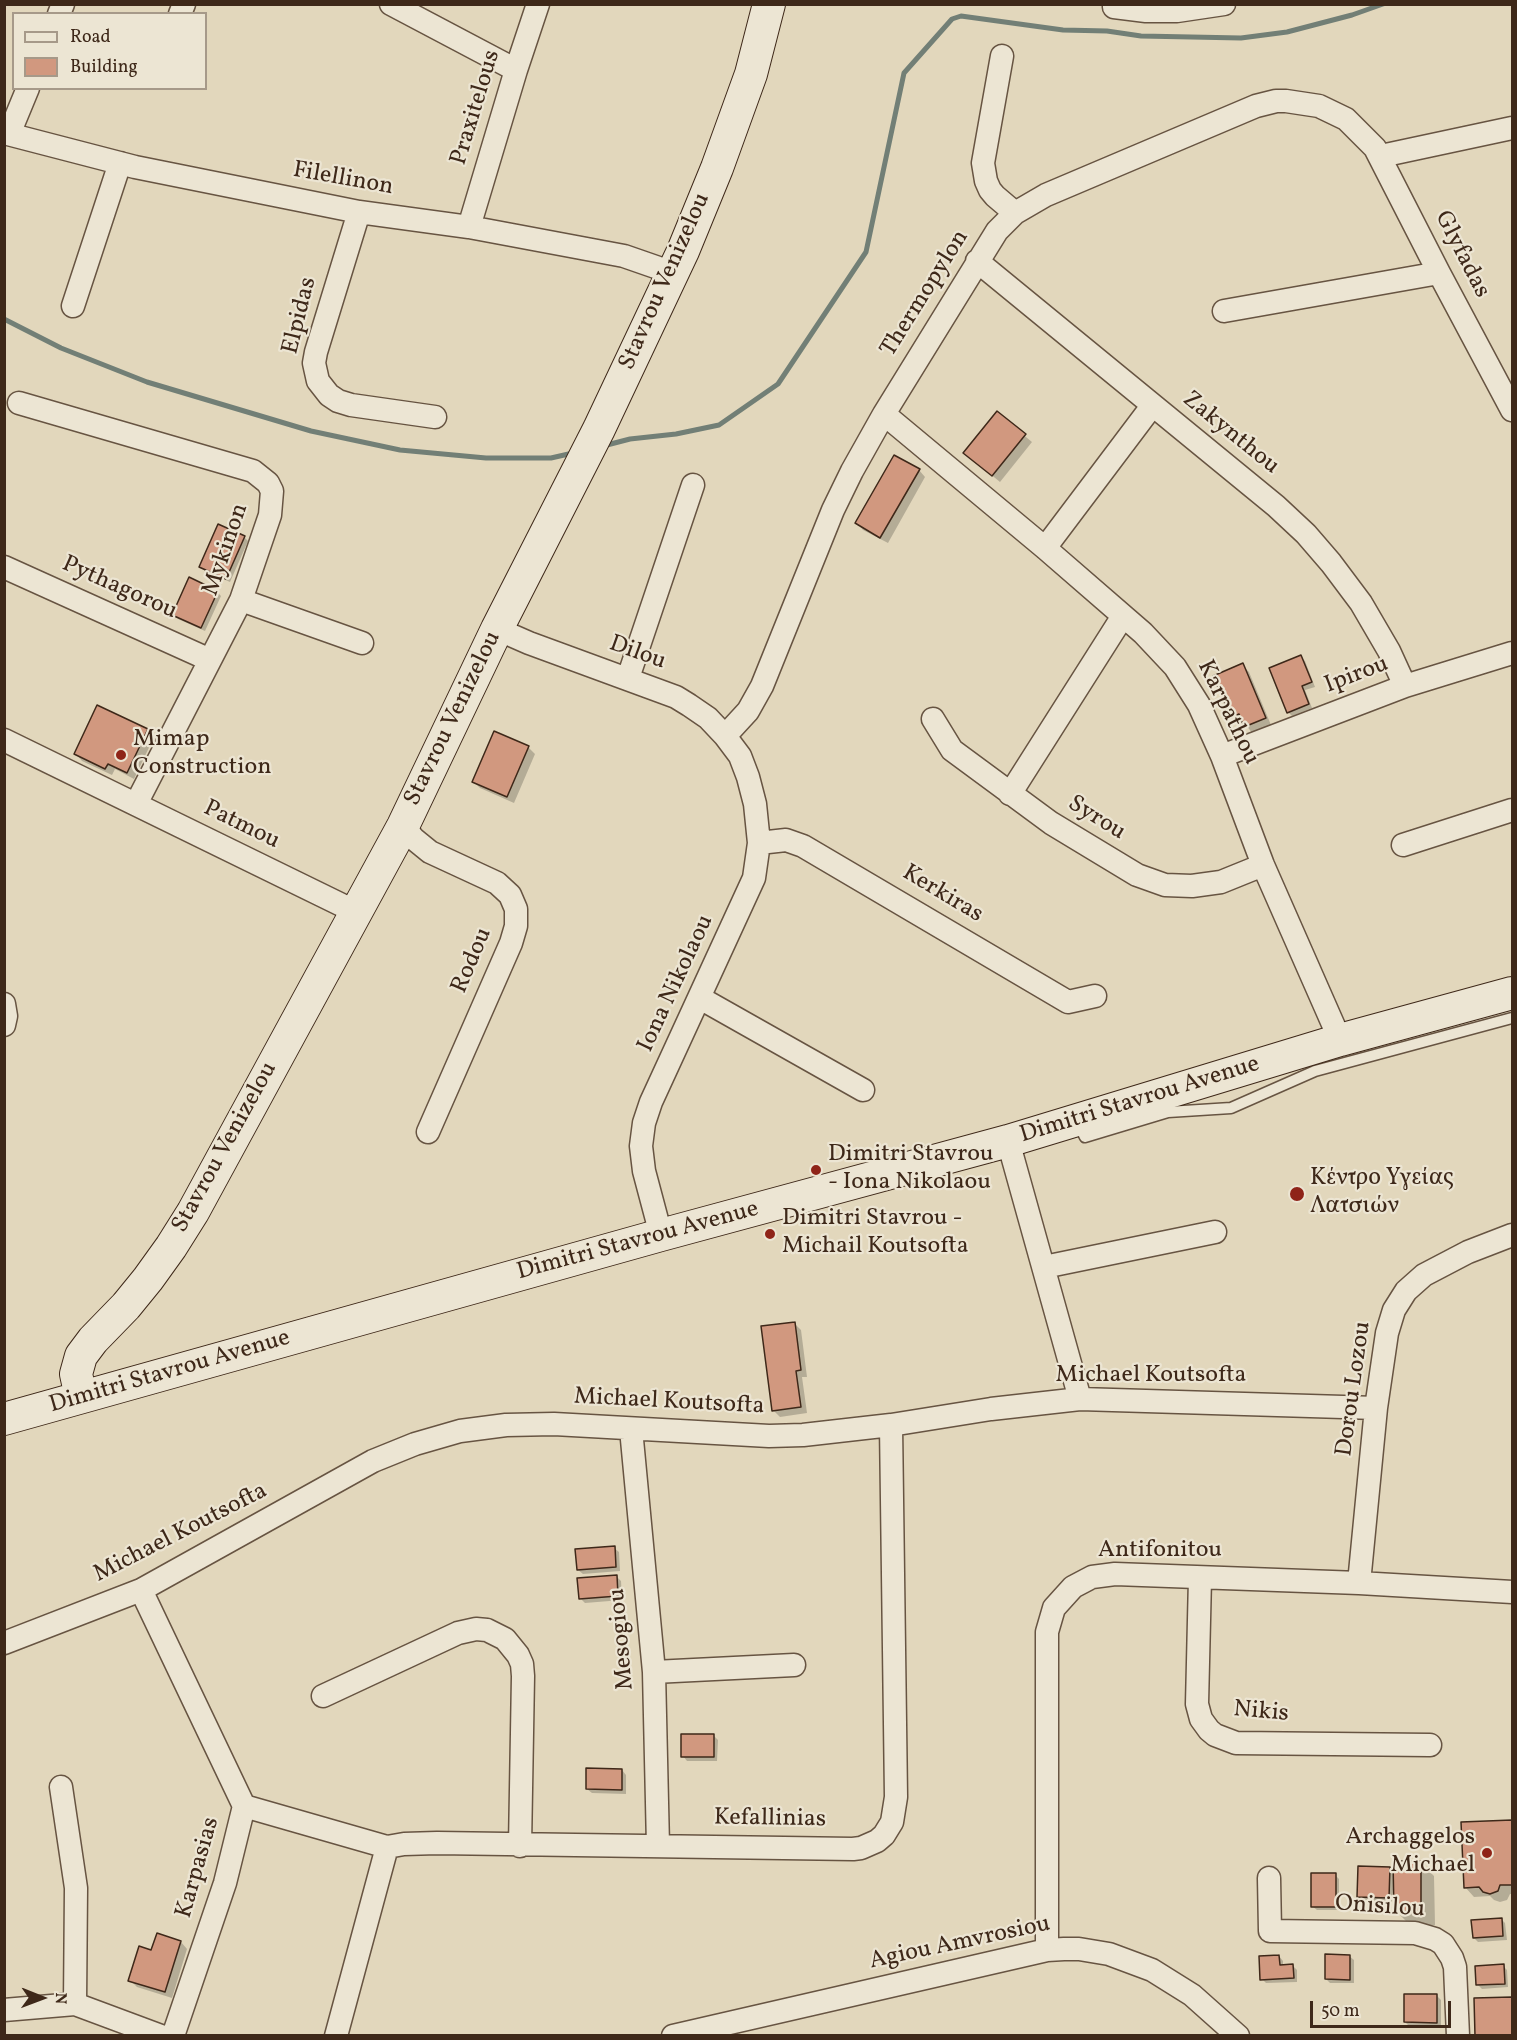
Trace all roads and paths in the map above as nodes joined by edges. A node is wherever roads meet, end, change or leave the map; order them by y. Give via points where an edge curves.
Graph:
1 (391, 4) edge
2 (538, 4) edge
3 (769, 4) edge
4 (1224, 4) edge
5 (1114, 7) dead end
6 (1002, 56) dead end
7 (516, 70) junction
8 (27, 90) edge
9 (1354, 126) joint
10 (1512, 128) edge
11 (7, 133) edge
12 (1381, 156) junction
13 (120, 163) junction
14 (358, 212) junction
15 (1015, 213) junction
16 (470, 227) junction
17 (976, 261) junction
18 (673, 273) junction
19 (1438, 273) junction
20 (73, 306) dead end
21 (1224, 311) dead end
22 (19, 403) dead end
23 (1152, 406) junction
24 (1512, 410) edge
25 (884, 414) junction
26 (435, 417) dead end
27 (693, 485) dead end
28 (1045, 548) junction
29 (4, 567) edge
30 (241, 600) junction
31 (1123, 616) junction
32 (497, 629) junction
33 (362, 643) dead end
34 (1512, 653) edge
35 (210, 660) junction
36 (628, 678) junction
37 (1406, 686) junction
38 (933, 719) dead end
39 (725, 736) junction
40 (4, 740) edge
41 (740, 756) joint
42 (1222, 756) junction
43 (1010, 794) junction
44 (136, 804) junction
45 (1512, 810) edge
46 (403, 826) junction
47 (759, 843) junction
48 (1403, 845) dead end
49 (1263, 865) junction
50 (356, 912) junction
51 (1512, 993) edge
52 (1095, 996) dead end
53 (700, 998) junction
54 (4, 1004) edge
55 (1512, 1018) edge
56 (4, 1025) edge
57 (1340, 1040) junction
58 (863, 1090) dead end
59 (1076, 1120) junction
60 (428, 1132) dead end
61 (1008, 1141) junction
62 (1215, 1232) dead end
63 (661, 1235) junction
64 (1512, 1235) edge
65 (1044, 1267) junction
66 (81, 1397) junction
67 (1080, 1399) junction
68 (1376, 1407) junction
69 (4, 1419) edge
70 (891, 1425) junction
71 (631, 1429) junction
72 (1200, 1578) junction
73 (1359, 1582) junction
74 (141, 1590) junction
75 (1512, 1592) edge
76 (4, 1643) edge
77 (794, 1665) dead end
78 (654, 1672) junction
79 (323, 1696) dead end
80 (1430, 1745) dead end
81 (61, 1787) dead end
82 (244, 1806) junction
83 (520, 1846) junction
84 (658, 1846) junction
85 (387, 1847) junction
86 (1269, 1878) dead end
87 (1047, 1950) junction
88 (75, 2004) junction
89 (4, 2010) edge
90 (161, 2036) edge
91 (173, 2036) edge
92 (336, 2036) edge
93 (673, 2036) edge
94 (1238, 2036) edge
95 (1458, 2036) edge

1 - 7 street
2 - 7 street, Praxitelous
3 - 18 street, Stavrou Venizelou via 736,119
4 - 5 street via 1176,11
6 - 15 street via 983,163 990,190
7 - 16 street, Praxitelous
8 - 11 street
9 - 12 street, Glyfadas
9 - 15 street, Thermopylon via 1310,103 1265,103 1046,195
10 - 12 street
11 - 13 street, Filellinon
12 - 19 street, Glyfadas
13 - 14 street, Filellinon
13 - 20 street
14 - 16 street, Filellinon
14 - 26 street, Elpidas via 316,352 318,381 329,395 351,405
15 - 17 street, Thermopylon
16 - 18 street, Filellinon via 624,256
17 - 23 street, Zakynthou
17 - 25 street, Thermopylon
18 - 32 street, Stavrou Venizelou
19 - 21 street
19 - 24 street, Glyfadas
22 - 30 street, Mykinon via 263,477 272,491 272,503
23 - 28 street
23 - 37 street, Zakynthou via 1276,506 1313,541 1366,612
25 - 28 street, Karpathou
25 - 39 street, Thermopylon via 833,510 762,686 748,711
27 - 36 street
28 - 31 street, Karpathou
29 - 35 street, Pythagorou
30 - 33 street
30 - 35 street, Mykinon
31 - 42 street, Karpathou via 1175,667 1199,705
31 - 43 street
32 - 36 street, Dilou
32 - 46 street, Stavrou Venizelou
34 - 37 street, Ipirou
35 - 44 street, Mykinon
36 - 39 street, Dilou via 676,697 708,718
37 - 42 street, Ipirou
38 - 43 street, Syrou via 951,750
39 - 41 street, Dilou
40 - 44 street, Patmou
41 - 47 street, Iona Nikolaou via 753,796
42 - 49 street, Karpathou
43 - 49 street, Syrou via 1124,869 1149,881 1208,885
44 - 50 street, Patmou
45 - 48 street
46 - 50 street, Stavrou Venizelou
46 - 60 street, Rodou via 430,852 497,882 510,894 516,909 511,944
47 - 52 street, Kerkiras via 786,840 803,846 1068,1002
47 - 53 street, Iona Nikolaou via 752,884
49 - 57 street, Karpathou
50 - 66 street, Stavrou Venizelou via 193,1212 148,1279 81,1356 76,1374
51 - 57 street, Dimitri Stavrou Avenue
53 - 58 street
53 - 63 street, Iona Nikolaou via 644,1123 644,1171
54 - 56 street
55 - 59 lane via 1315,1071 1231,1108 1168,1112 1085,1137
57 - 59 street, Dimitri Stavrou Avenue
59 - 61 street, Dimitri Stavrou Avenue
61 - 63 street, Dimitri Stavrou Avenue
61 - 65 street
62 - 65 street
63 - 66 street, Dimitri Stavrou Avenue
64 - 68 street, Dorou Lozou via 1441,1265 1406,1291 1390,1322
65 - 67 street
66 - 69 street, Dimitri Stavrou Avenue
67 - 68 street, Michael Koutsofta
67 - 70 street, Michael Koutsofta
68 - 73 street, Dorou Lozou
70 - 71 street, Michael Koutsofta via 802,1435
70 - 84 street, Kefallinias via 896,1797 889,1828 877,1841 853,1849
71 - 74 street, Michael Koutsofta via 507,1425 460,1431 415,1444 352,1472
71 - 78 street, Mesogiou
72 - 73 street, Antifonitou
72 - 80 street, Nikis via 1197,1704 1201,1719 1215,1735 1236,1743
72 - 87 street, Antifonitou via 1115,1574 1092,1577 1066,1592 1051,1616 1046,1643
73 - 75 street, Antifonitou
74 - 76 street, Michael Koutsofta
74 - 82 street, Karpasias
77 - 78 street
78 - 84 street, Mesogiou
79 - 83 street via 458,1633 487,1630 505,1639 518,1655 523,1676
81 - 88 street via 76,1888
82 - 85 street, Kefallinias
82 - 91 street, Karpasias via 225,1883
83 - 84 street, Kefallinias
83 - 85 street, Kefallinias via 437,1843
85 - 92 street
86 - 95 street, Onisilou via 1270,1931 1415,1933 1443,1944 1455,1967
87 - 93 street, Agiou Amvrosiou
87 - 94 street, Agiou Amvrosiou via 1096,1951 1145,1967 1192,1995
88 - 89 street
88 - 90 street

